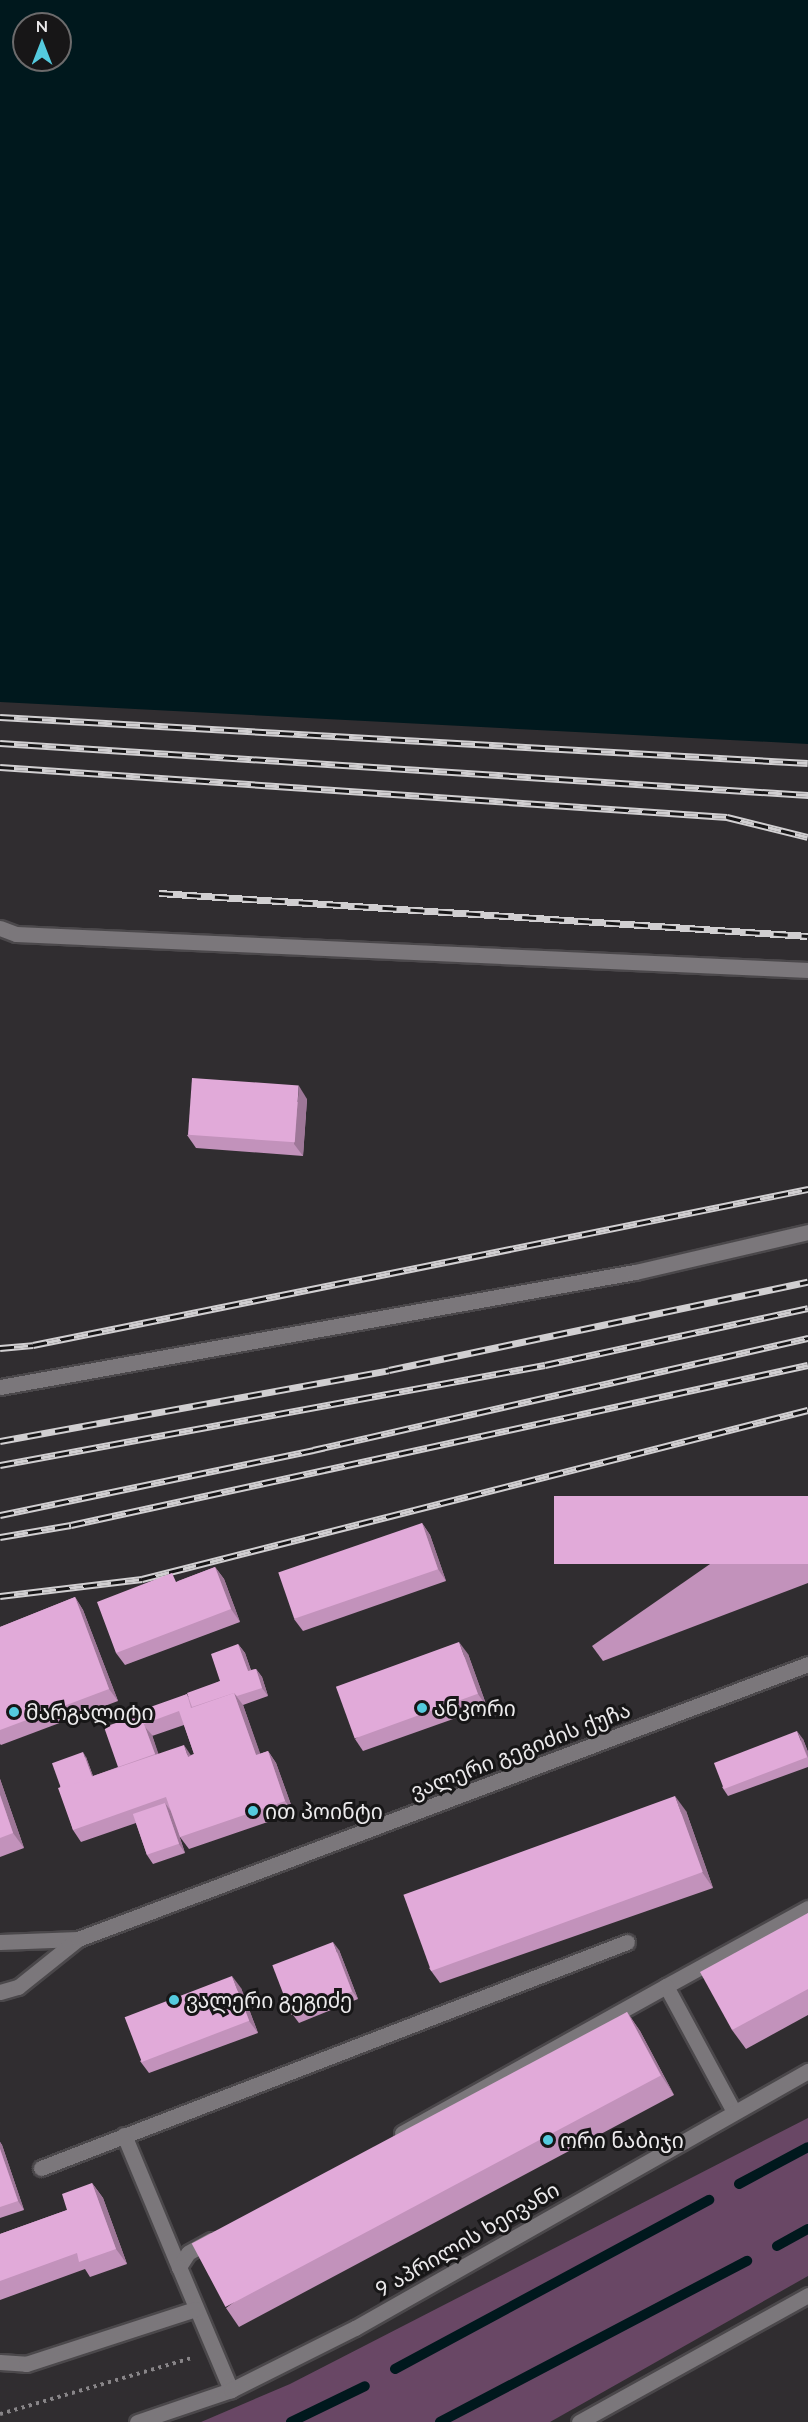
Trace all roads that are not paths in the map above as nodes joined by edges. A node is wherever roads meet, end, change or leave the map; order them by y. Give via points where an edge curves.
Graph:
1 (0, 928) edge
2 (808, 970) edge
3 (808, 1232) edge
4 (0, 1387) edge
5 (808, 1664) edge
6 (808, 1908) edge
7 (78, 1939) junction
8 (627, 1941) dead end
9 (0, 1942) edge
10 (666, 1986) junction
11 (0, 1992) edge
12 (808, 2071) edge
13 (733, 2110) junction
14 (124, 2136) junction
15 (387, 2141) edge
16 (41, 2168) dead end
17 (227, 2231) edge
18 (179, 2267) junction
19 (808, 2295) edge
20 (195, 2309) junction
21 (0, 2362) edge
22 (231, 2391) junction
23 (137, 2422) edge
24 (579, 2422) edge

1 - 2 street via 28,934
3 - 4 street via 634,1272
5 - 7 street, ვალერი გეგიძის ქუჩა
6 - 10 street
7 - 9 street, ვალერი გეგიძის ქუჩა
7 - 11 street, ვალერი გეგიძის ქუჩა via 18,1987
8 - 14 street
10 - 13 street
10 - 15 street
12 - 13 street, 9 აპრილის ხეივანი
13 - 22 street, 9 აპრილის ხეივანი via 355,2328
14 - 16 street
14 - 18 street
17 - 18 street via 188,2253
18 - 20 street
19 - 24 street
20 - 21 street via 26,2364
20 - 22 street
22 - 23 street, 9 აპრილის ხეივანი

